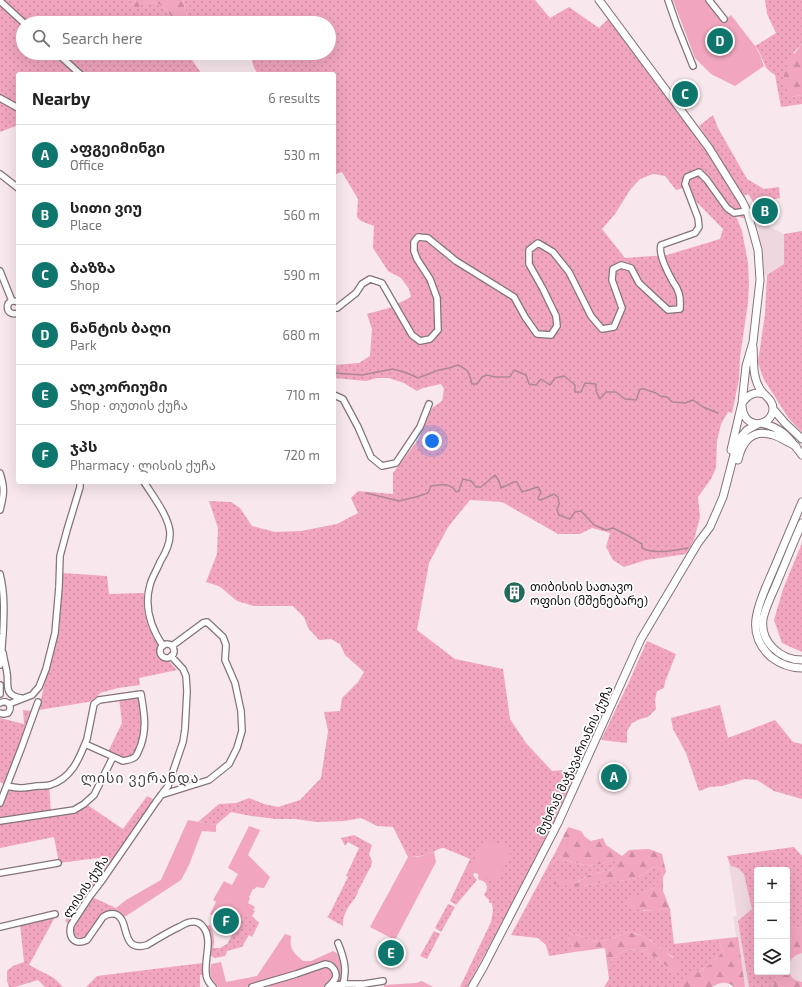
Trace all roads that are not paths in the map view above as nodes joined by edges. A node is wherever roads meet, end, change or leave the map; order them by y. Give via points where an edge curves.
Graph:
1 (599, 0) edge
2 (668, 0) edge
3 (709, 0) edge
4 (0, 1) edge
5 (16, 16) edge
6 (724, 19) dead end
7 (65, 60) edge
8 (693, 66) dead end
9 (78, 72) edge
10 (0, 98) edge
11 (16, 107) edge
12 (0, 174) edge
13 (16, 186) edge
14 (747, 211) junction
15 (0, 271) edge
16 (15, 301) edge
17 (336, 308) edge
18 (16, 313) edge
19 (752, 342) junction
20 (764, 394) junction
21 (336, 396) edge
22 (742, 403) junction
23 (429, 404) dead end
24 (773, 409) junction
25 (759, 423) junction
26 (802, 439) edge
27 (796, 446) junction
28 (802, 455) edge
29 (0, 473) edge
30 (80, 484) edge
31 (145, 484) edge
32 (802, 502) edge
33 (0, 510) edge
34 (802, 523) edge
35 (710, 527) junction
36 (698, 543) junction
37 (0, 574) edge
38 (163, 646) junction
39 (172, 646) junction
40 (2, 649) junction
41 (171, 656) junction
42 (802, 660) edge
43 (0, 665) edge
44 (802, 668) edge
45 (0, 685) edge
46 (0, 694) edge
47 (23, 698) junction
48 (38, 702) dead end
49 (0, 703) edge
50 (9, 704) junction
51 (0, 713) edge
52 (85, 744) junction
53 (113, 757) junction
54 (7, 786) junction
55 (161, 795) junction
56 (0, 803) edge
57 (0, 822) edge
58 (58, 863) dead end
59 (0, 873) edge
60 (56, 914) dead end
61 (0, 927) edge
62 (338, 943) dead end
63 (383, 981) dead end
64 (360, 984) junction
65 (328, 986) edge
66 (342, 986) edge
67 (213, 987) edge
68 (252, 987) edge
69 (354, 987) edge
70 (472, 987) edge

1 - 14 main road, მუხრან მაჭავარიანის ქუჩა via 701,137
2 - 8 street
3 - 6 street
4 - 5 street
7 - 9 street
10 - 11 street
12 - 13 street
14 - 17 street via 734,213 727,208 699,172 687,178 685,184 699,227 695,233 661,244 660,248 681,299 680,309 668,310 639,283 631,268 621,265 613,269 612,280 622,308 614,327 602,329 591,316 569,272 553,252 538,243 529,250 529,264 556,316 557,326 551,335 537,334 514,297 456,261 428,238 418,238 414,242 414,251 430,279 437,298 438,330 430,339 420,341 412,335 382,283 370,279 362,284 356,294
14 - 19 main road, მუხრან მაჭავარიანის ქუჩა via 756,242 760,273
15 - 16 street
16 - 18 street via 8,303 7,306 11,313
19 - 20 main road via 755,376
19 - 22 main road, მუხრან მაჭავარიანის ქუჩა via 746,366
20 - 22 main road via 751,394
20 - 24 main road via 770,400
21 - 23 street via 343,399 371,457 382,466 396,463 420,427
22 - 25 main road via 744,417 748,421
22 - 36 main road, მუხრან მაჭავარიანის ქუჩა via 723,485
24 - 25 main road via 766,421
24 - 26 main road
25 - 27 main road via 779,429
25 - 35 main road, მუხრან მაჭავარიანის ქუჩა via 740,438 723,497
27 - 28 main road
27 - 35 main road via 769,434 756,434 748,439 742,447 725,503
29 - 33 street via 4,484 4,498
30 - 47 street via 60,556 56,633 39,687 32,695
31 - 38 street via 165,515 170,529 167,549 150,584 148,600 149,616
32 - 44 main road via 761,600 756,619 757,638 767,653 786,666
34 - 42 main road via 768,606 763,630 767,641 783,656
35 - 36 main road, მუხრან მაჭავარიანის ქუჩა
36 - 70 main road, მუხრან მაჭავარიანის ქუჩა via 641,639 558,823
37 - 40 street via 4,613
38 - 39 street
38 - 41 street via 162,654 166,657
39 - 41 street via 174,652
39 - 55 street via 202,623 207,622 223,637 226,645 225,660 235,683 241,712 242,731 229,764 209,780
40 - 43 street
40 - 47 street via 8,689 12,696
41 - 55 street, ლისის ქუჩა via 183,668 186,676 185,729 168,786
45 - 46 street
47 - 50 street
48 - 54 street
49 - 50 street
50 - 51 street via 9,712
52 - 53 street
52 - 53 street via 96,702 141,694 145,722 144,737 139,751 129,760 123,761
52 - 54 street via 65,778 50,785 18,789
53 - 57 street via 94,795 74,810
54 - 56 street
55 - 67 street, ლისის ქუჩა via 71,924 71,938 79,942 87,940 106,914 119,916 130,942 142,946 186,923 195,921 204,927 207,934 206,974
58 - 59 street
60 - 61 street
62 - 66 street via 346,971
63 - 64 street
64 - 66 street
64 - 69 street
65 - 66 street
65 - 68 street via 336,975 332,966 325,964

